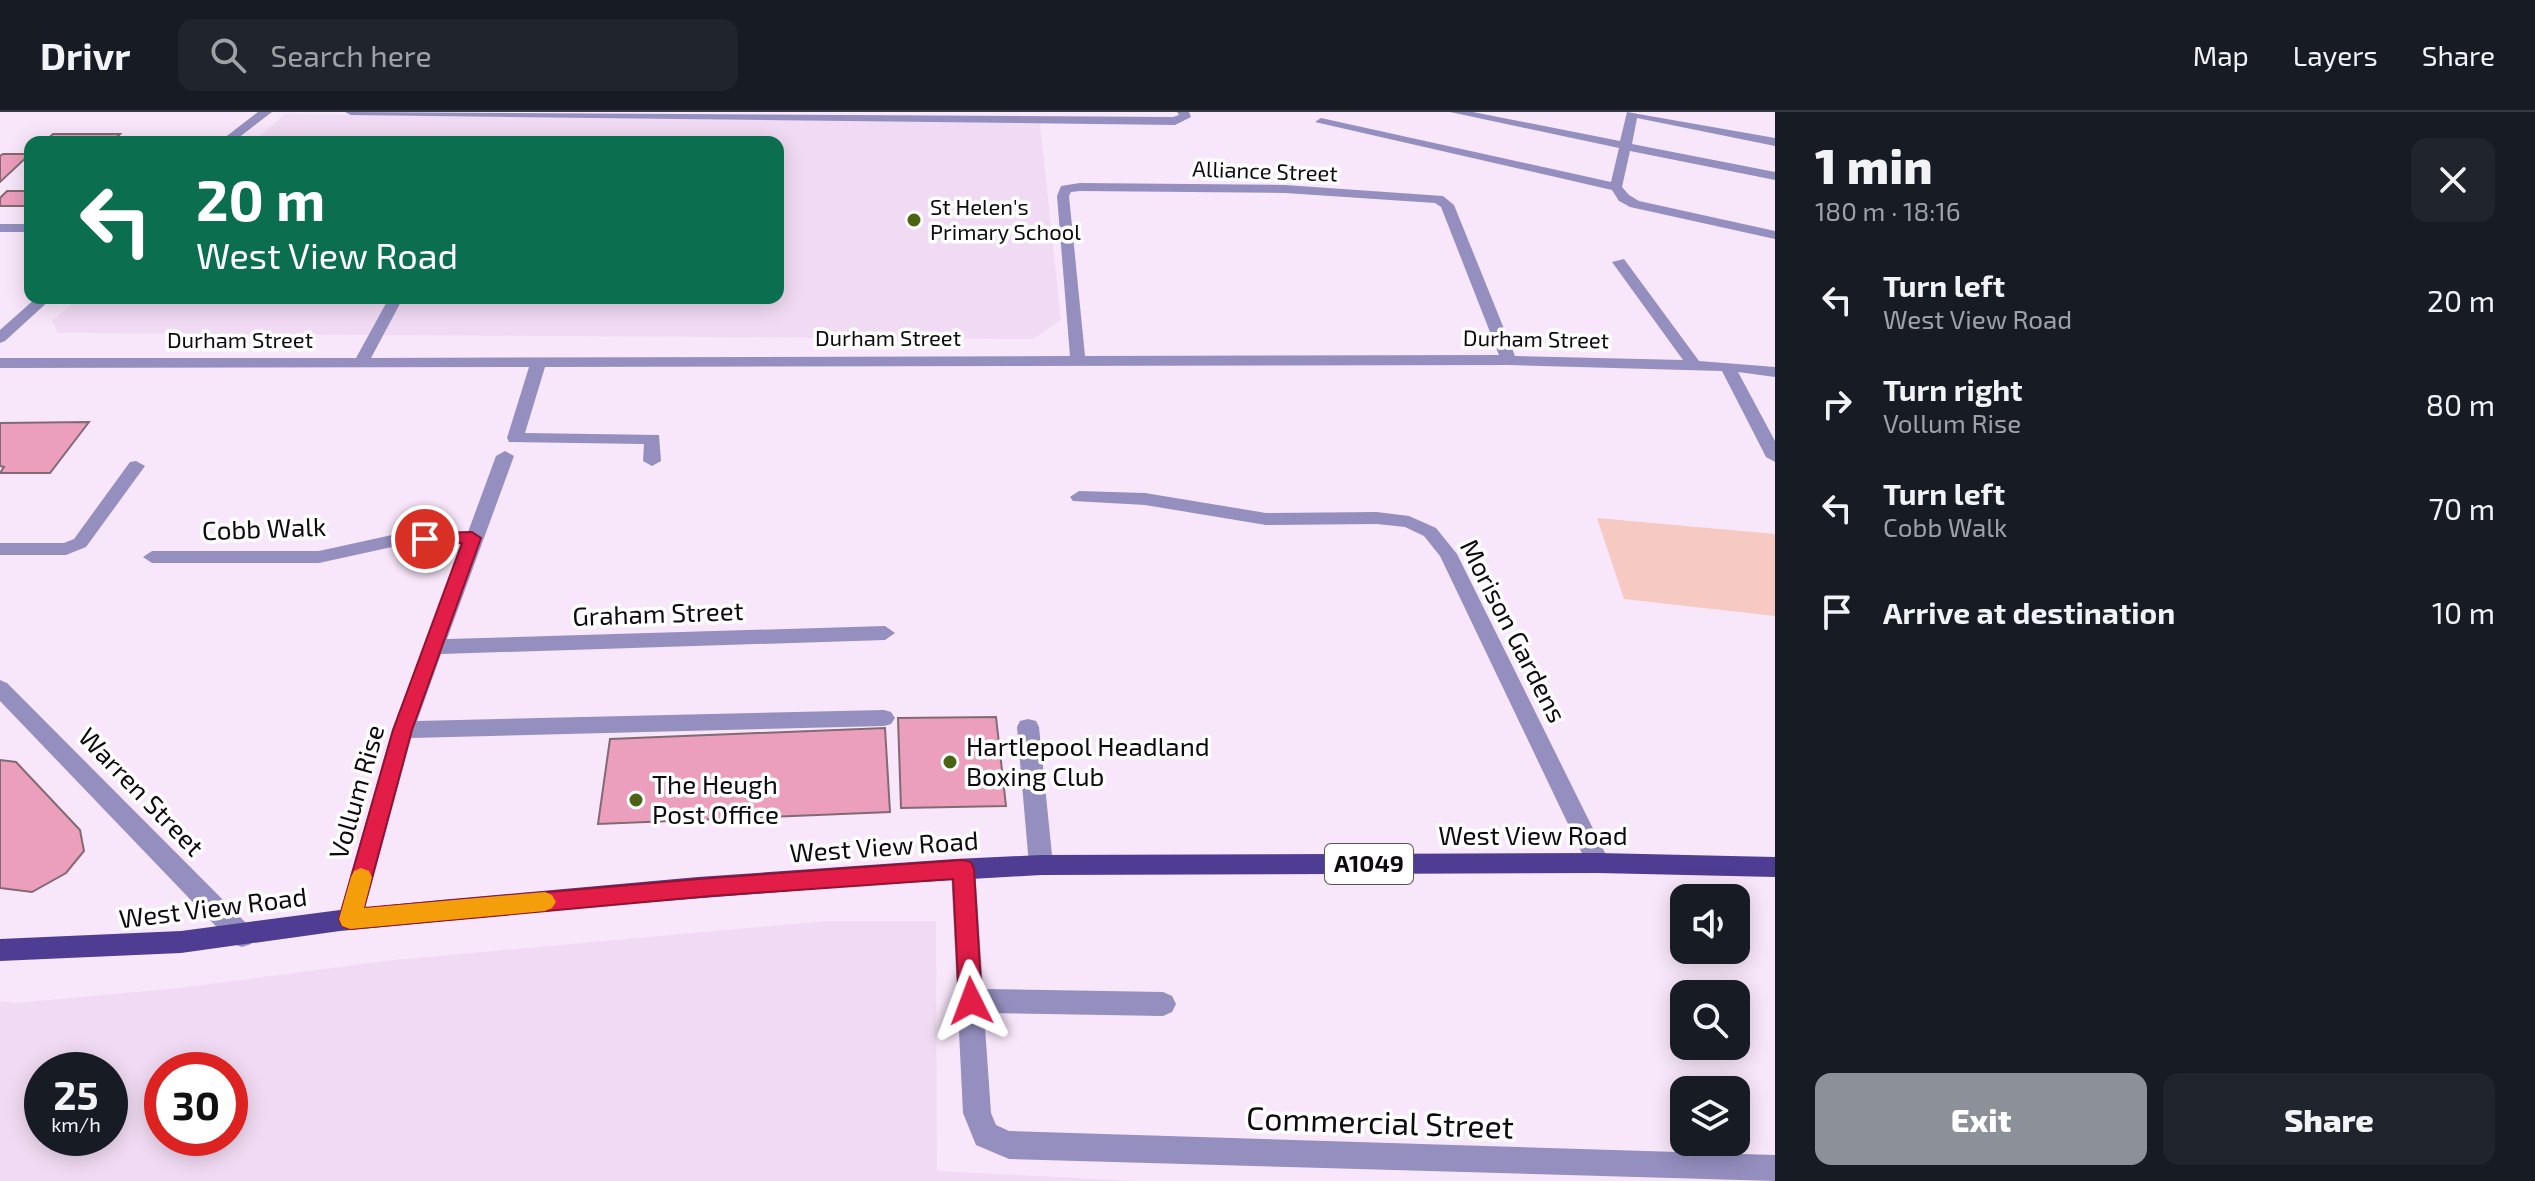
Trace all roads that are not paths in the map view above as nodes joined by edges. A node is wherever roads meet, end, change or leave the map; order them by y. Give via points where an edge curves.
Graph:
1 (266, 112) edge
2 (351, 112) edge
3 (1183, 112) edge
4 (1456, 112) edge
5 (1526, 112) edge
6 (1633, 113) edge
7 (1321, 122) dead end
8 (1521, 125) junction
9 (233, 136) edge
10 (1775, 142) edge
11 (1624, 147) junction
12 (1775, 176) edge
13 (1616, 187) junction
14 (0, 228) edge
15 (24, 228) edge
16 (1775, 235) edge
17 (1619, 262) dead end
18 (38, 304) edge
19 (393, 304) edge
20 (0, 338) edge
21 (1078, 359) junction
22 (1509, 360) junction
23 (539, 361) junction
24 (361, 362) junction
25 (0, 363) edge
26 (1694, 365) junction
27 (1727, 366) junction
28 (1775, 372) edge
29 (505, 456) dead end
30 (1775, 457) edge
31 (652, 461) dead end
32 (136, 466) dead end
33 (1079, 497) dead end
34 (472, 538) junction
35 (0, 549) edge
36 (152, 557) dead end
37 (885, 633) dead end
38 (433, 647) junction
39 (0, 688) edge
40 (884, 718) dead end
41 (1028, 727) dead end
42 (403, 730) junction
43 (1598, 863) junction
44 (1041, 865) junction
45 (1775, 867) edge
46 (963, 869) junction
47 (350, 919) junction
48 (242, 936) junction
49 (0, 950) edge
50 (971, 1001) junction
51 (1163, 1004) dead end
52 (1775, 1169) edge

1 - 9 street
2 - 3 street via 1175,121 1185,117
4 - 8 street
5 - 8 street
6 - 10 street
6 - 11 street
7 - 13 street
8 - 11 street
11 - 12 street
11 - 13 street
13 - 16 street via 1635,204
14 - 15 street
17 - 26 street
18 - 20 street
19 - 24 street
21 - 22 street, Durham Street
21 - 22 street, Alliance Street via 1063,196 1066,189 1080,187 1285,189 1429,198 1447,205
21 - 23 street, Durham Street
22 - 26 street, Durham Street
23 - 24 street, Durham Street
23 - 31 street via 515,438 653,439
24 - 25 street, Durham Street
26 - 27 street, Durham Street
27 - 28 street, Durham Street
27 - 30 street
29 - 34 street, Vollum Rise
32 - 35 street via 80,543 66,549
33 - 43 street, Morison Gardens via 1145,499 1266,519 1377,518 1409,522 1430,532 1448,554
34 - 36 street, Cobb Walk via 401,539 319,557
34 - 38 street, Vollum Rise
37 - 38 street, Graham Street
38 - 42 street, Vollum Rise
39 - 48 street, Warren Street
40 - 42 street
41 - 44 street
42 - 47 street, Vollum Rise
43 - 44 main road, West View Road / A1049
43 - 45 main road, West View Road / A1049
44 - 46 main road, West View Road / A1049
46 - 47 main road, West View Road / A1049
46 - 50 street
47 - 48 main road, West View Road / A1049
48 - 49 main road, West View Road / A1049 via 94,950
50 - 51 street
50 - 52 street, Commercial Street via 977,1113 986,1135 1009,1145

